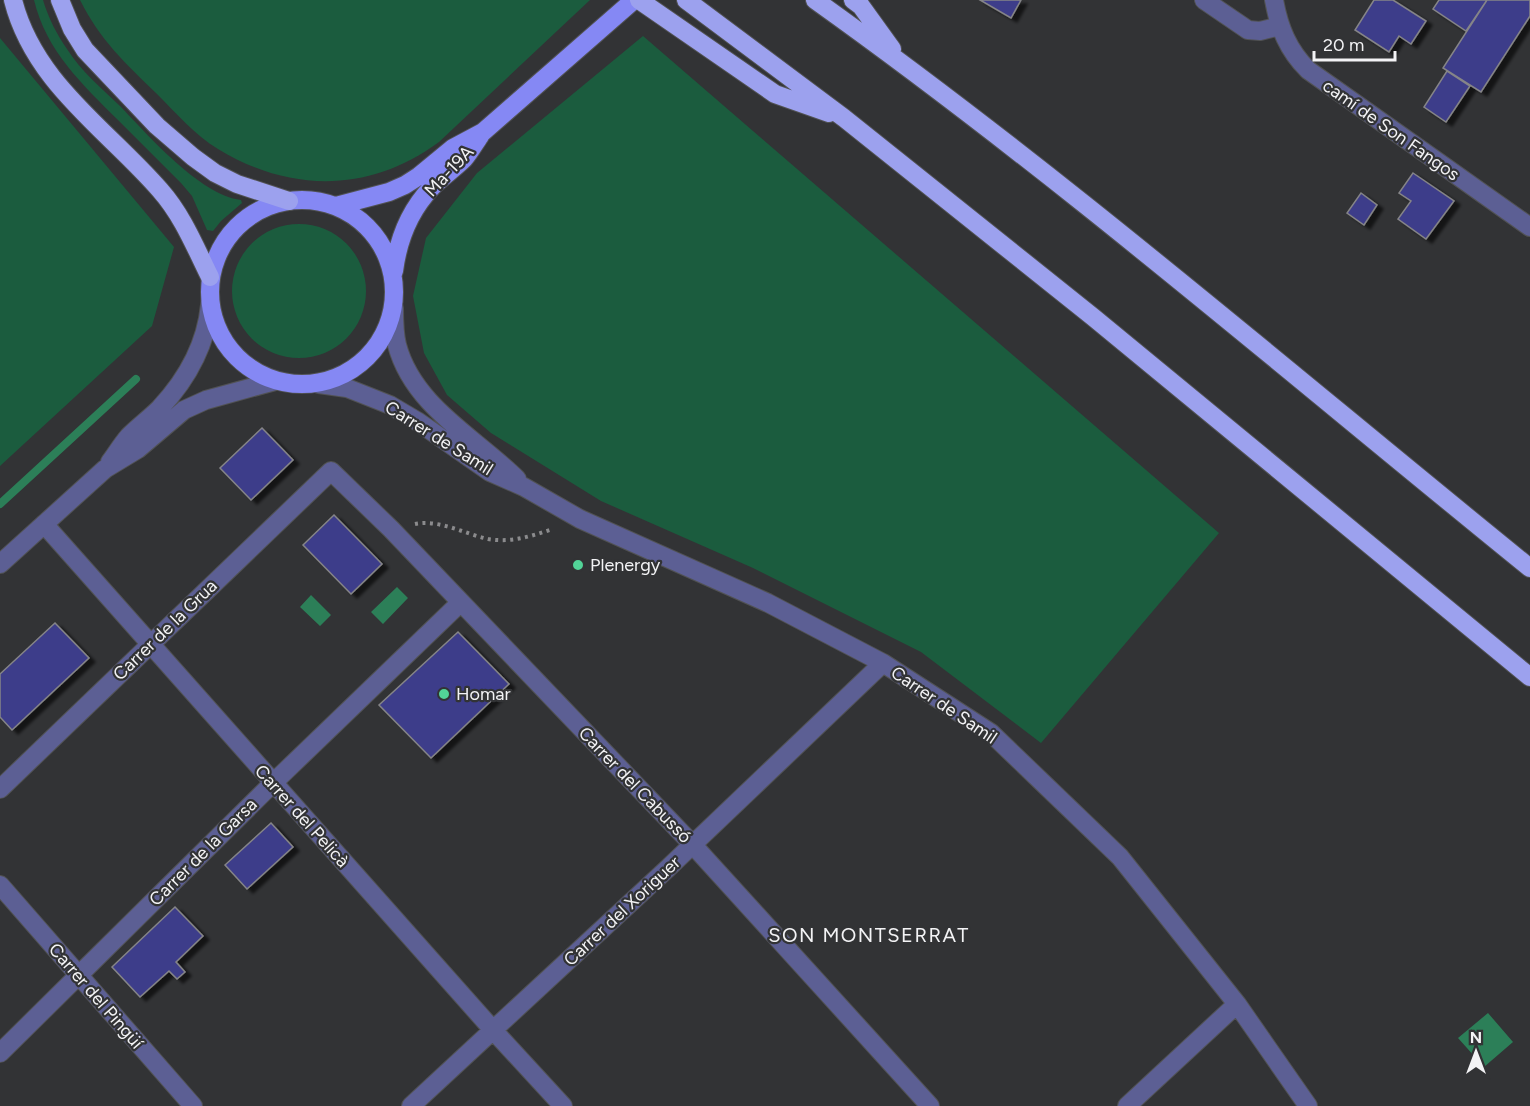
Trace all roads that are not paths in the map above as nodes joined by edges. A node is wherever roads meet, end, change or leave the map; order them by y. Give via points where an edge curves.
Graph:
1 (13, 0) edge
2 (60, 0) edge
3 (634, 0) edge
4 (639, 0) edge
5 (686, 0) edge
6 (815, 0) edge
7 (853, 0) edge
8 (1204, 0) edge
9 (1274, 0) edge
10 (1280, 26) junction
11 (902, 62) junction
12 (844, 118) junction
13 (483, 132) junction
14 (289, 201) junction
15 (336, 206) junction
16 (1530, 227) edge
17 (210, 277) junction
18 (394, 277) junction
19 (210, 306) junction
20 (394, 308) junction
21 (275, 381) junction
22 (319, 384) junction
23 (105, 469) junction
24 (331, 471) joint
25 (525, 487) junction
26 (44, 524) junction
27 (0, 564) edge
28 (1530, 568) edge
29 (460, 603) junction
30 (150, 645) junction
31 (883, 663) junction
32 (1530, 677) edge
33 (273, 783) junction
34 (0, 789) edge
35 (693, 845) junction
36 (0, 885) edge
37 (78, 976) junction
38 (1238, 1004) junction
39 (493, 1030) junction
40 (0, 1053) edge
41 (193, 1106) edge
42 (411, 1106) edge
43 (564, 1106) edge
44 (930, 1106) edge
45 (1127, 1106) edge
46 (1308, 1106) edge

1 - 17 highway via 42,65 160,189 187,227
2 - 14 highway via 85,50 157,126 215,172 237,184
3 - 13 main road, Ma-19A
4 - 12 highway via 775,94
5 - 12 highway
6 - 11 highway
7 - 11 highway
8 - 10 street via 1248,30
9 - 10 street, camí de Son Fangos
10 - 16 street, camí de Son Fangos via 1290,49 1308,70
11 - 28 highway
12 - 32 highway via 1093,317
13 - 15 main road, Ma-19A via 453,148 405,186
13 - 18 main road, Ma-19A via 465,158 432,187 408,222 399,244
14 - 15 main road
14 - 17 main road via 262,209 238,226 220,250
15 - 18 main road via 352,214 374,235
17 - 19 main road
18 - 20 main road
19 - 21 main road via 219,335 237,358
19 - 23 street via 202,342 184,378 160,408 128,437
20 - 22 main road via 374,351 350,372
20 - 25 street, Carrer de Samil via 397,346 419,387 454,426
21 - 22 main road
21 - 23 street via 194,405 138,449
22 - 25 street, Carrer de Samil via 347,388 390,405 490,472
23 - 26 street
24 - 29 street, Carrer del Cabussó
24 - 30 street, Carrer de la Grua
25 - 31 street, Carrer de Samil via 580,519 768,603
26 - 27 street
26 - 30 street, Carrer del Pelicà
29 - 33 street, Carrer de la Garsa
29 - 35 street, Carrer del Cabussó
30 - 33 street, Carrer del Pelicà
30 - 34 street, Carrer de la Grua
31 - 35 street, Carrer del Xoriguer
31 - 38 street, Carrer de Samil via 991,733 1120,857
33 - 37 street, Carrer de la Garsa
33 - 39 street, Carrer del Pelicà
35 - 39 street, Carrer del Xoriguer
35 - 44 street, Carrer del Cabussó
36 - 37 street, Carrer del Pingüí
37 - 40 street, Carrer de la Garsa
37 - 41 street, Carrer del Pingüí
38 - 45 street
38 - 46 street, Carrer de Samil
39 - 42 street, Carrer del Xoriguer
39 - 43 street, Carrer del Pelicà

